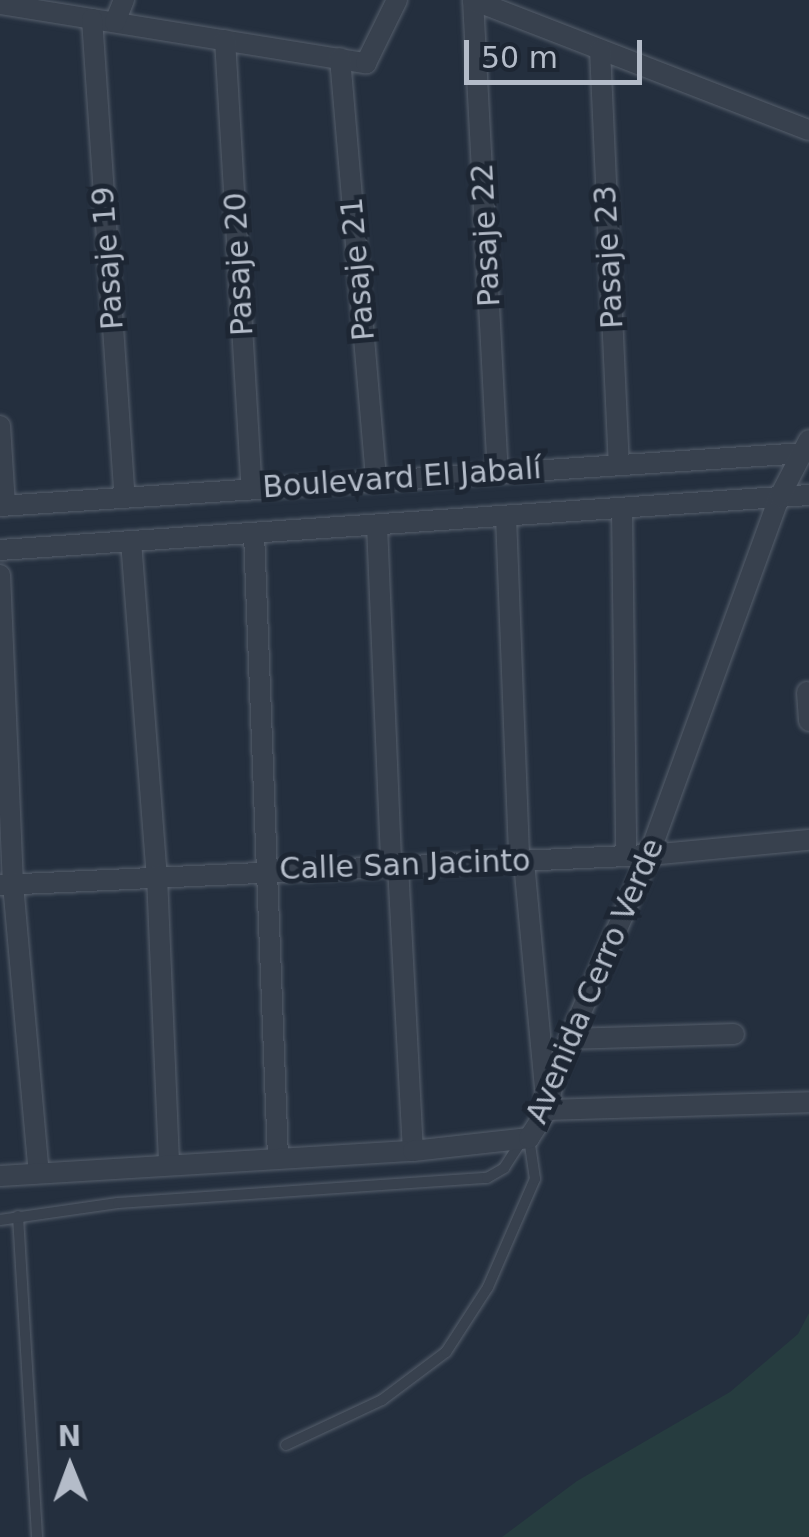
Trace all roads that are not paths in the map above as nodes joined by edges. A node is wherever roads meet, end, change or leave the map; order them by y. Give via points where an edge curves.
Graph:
1 (124, 0) edge
2 (397, 0) edge
3 (473, 0) edge
4 (0, 4) edge
5 (92, 19) junction
6 (115, 22) junction
7 (225, 40) junction
8 (600, 50) junction
9 (340, 58) junction
10 (809, 130) edge
11 (0, 426) edge
12 (807, 447) edge
13 (619, 463) junction
14 (498, 471) junction
15 (376, 480) junction
16 (252, 488) junction
17 (809, 495) edge
18 (780, 496) junction
19 (124, 498) junction
20 (2, 506) edge
21 (622, 508) junction
22 (506, 516) junction
23 (377, 525) junction
24 (254, 533) junction
25 (131, 541) junction
26 (0, 550) edge
27 (0, 575) edge
28 (807, 692) edge
29 (809, 721) edge
30 (809, 840) edge
31 (648, 855) junction
32 (626, 856) junction
33 (522, 862) junction
34 (394, 866) junction
35 (264, 870) junction
36 (157, 876) junction
37 (6, 884) edge
38 (734, 1034) dead end
39 (568, 1039) junction
40 (809, 1102) edge
41 (547, 1110) junction
42 (524, 1140) junction
43 (413, 1152) junction
44 (278, 1159) junction
45 (169, 1166) junction
46 (39, 1173) junction
47 (0, 1176) edge
48 (18, 1216) junction
49 (0, 1220) edge
50 (286, 1445) dead end
51 (36, 1537) edge

1 - 6 street
2 - 9 street via 366,62
3 - 8 street
3 - 14 street, Pasaje 22
4 - 5 street
5 - 6 street
5 - 19 street, Pasaje 19
6 - 7 street
7 - 9 street
7 - 16 street, Pasaje 20
8 - 10 street
8 - 13 street, Pasaje 23
9 - 15 street, Pasaje 21
11 - 20 street
12 - 13 street, Boulevard El Jabalí
12 - 18 street, Avenida Cerro Verde
13 - 14 street, Boulevard El Jabalí
14 - 15 street, Boulevard El Jabalí
15 - 16 street, Boulevard El Jabalí
16 - 19 street, Boulevard El Jabalí
17 - 18 street, Boulevard El Jabalí
18 - 21 street, Boulevard El Jabalí
18 - 31 street, Avenida Cerro Verde
19 - 20 street, Boulevard El Jabalí
21 - 22 street, Boulevard El Jabalí
21 - 32 street
22 - 23 street, Boulevard El Jabalí
22 - 33 street
23 - 24 street, Boulevard El Jabalí
23 - 34 street
24 - 25 street, Boulevard El Jabalí
24 - 35 street
25 - 26 street, Boulevard El Jabalí
25 - 36 street
27 - 37 street
28 - 29 street
30 - 31 street, Calle San Jacinto
31 - 32 street, Calle San Jacinto
31 - 39 street, Avenida Cerro Verde
32 - 33 street, Calle San Jacinto
33 - 34 street, Calle San Jacinto
33 - 41 street
34 - 35 street, Calle San Jacinto
34 - 43 street
35 - 36 street, Calle San Jacinto
35 - 44 street
36 - 37 street, Calle San Jacinto
36 - 45 street
37 - 46 street
38 - 39 street
39 - 41 street, Avenida Cerro Verde
40 - 41 street
41 - 42 street, Avenida Cerro Verde
42 - 43 street, Avenida Cerro Verde
42 - 48 lane via 504,1168 487,1178
42 - 50 lane via 535,1179 488,1286 446,1352 382,1400
43 - 44 street, Avenida Cerro Verde
44 - 45 street, Avenida Cerro Verde
45 - 46 street, Avenida Cerro Verde
46 - 47 street, Avenida Cerro Verde
48 - 49 lane
48 - 51 lane

